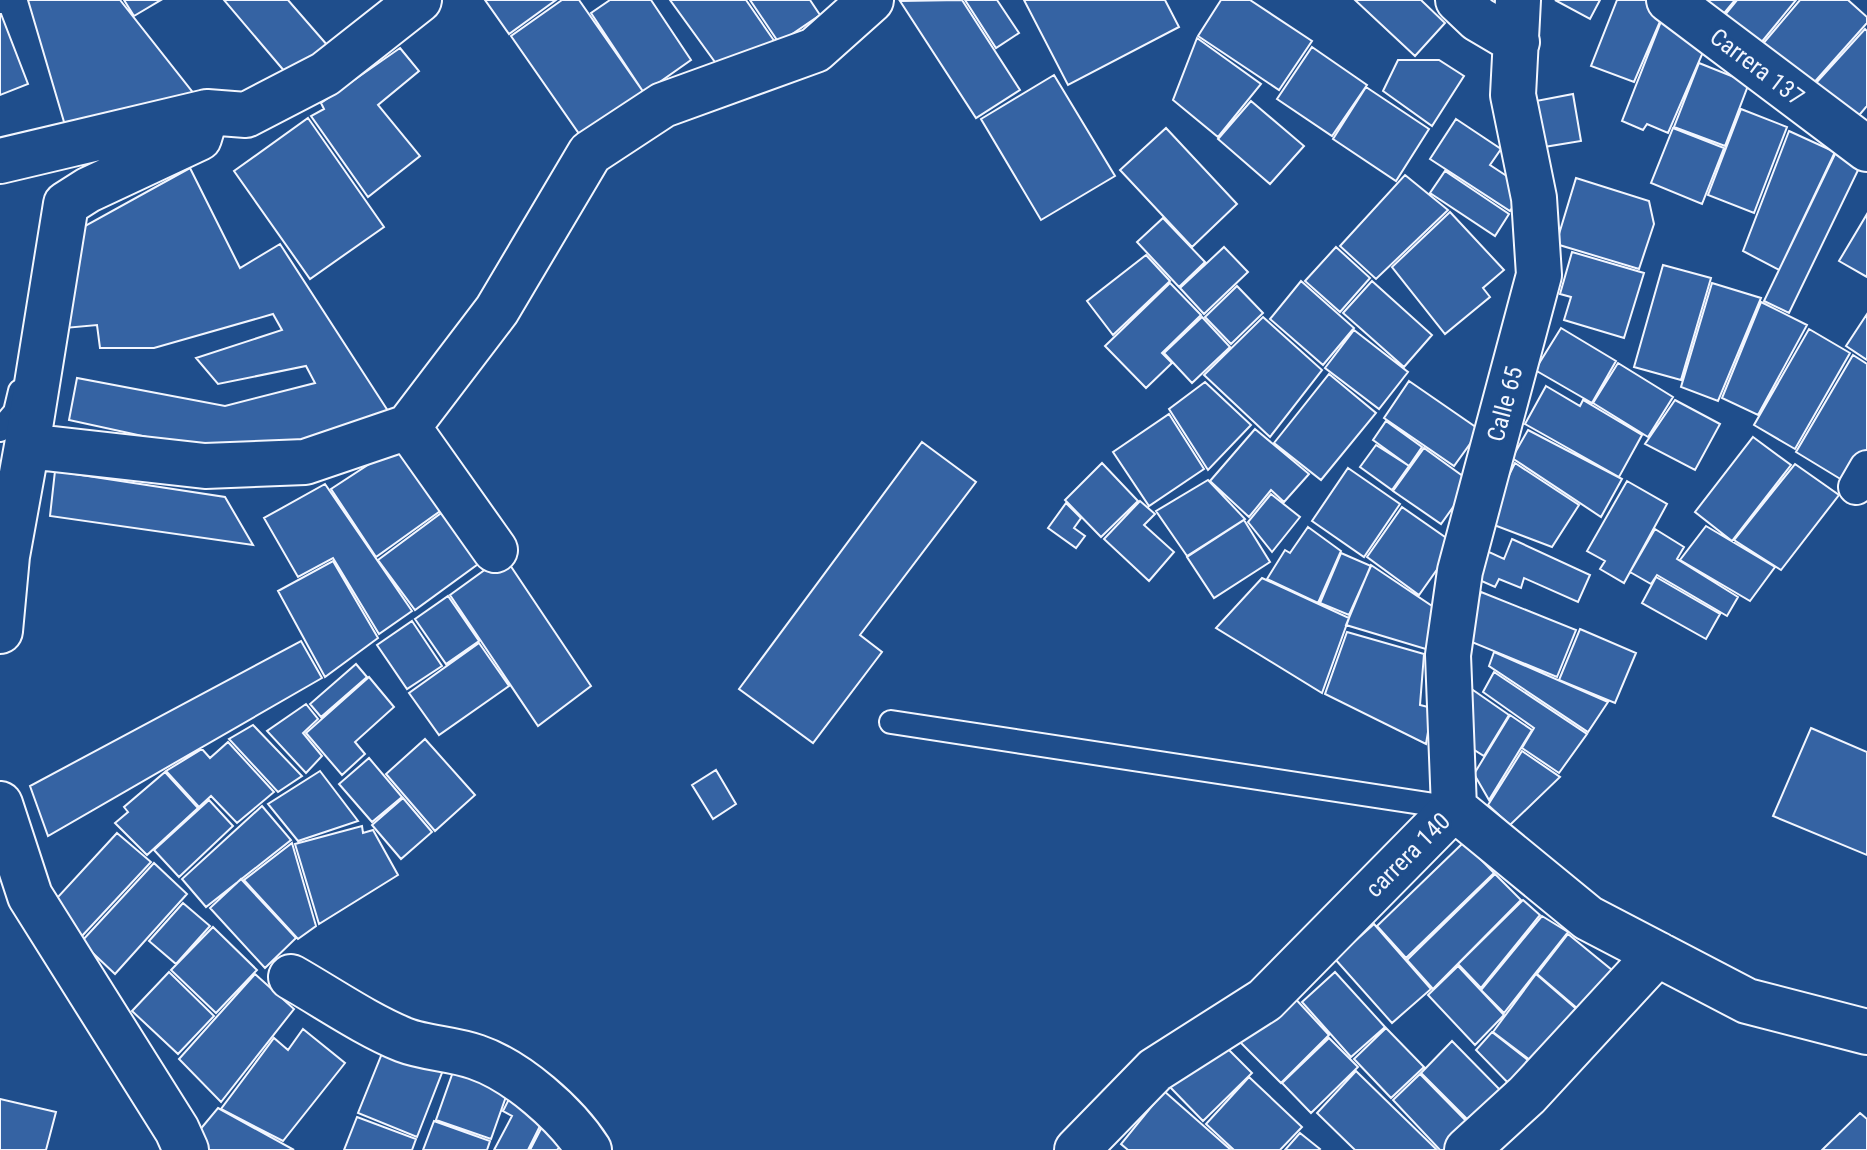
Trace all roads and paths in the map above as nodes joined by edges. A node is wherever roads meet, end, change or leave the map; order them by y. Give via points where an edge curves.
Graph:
1 (419, 0) edge
2 (871, 0) edge
3 (1458, 0) edge
4 (1669, 0) edge
5 (1517, 21) edge
6 (207, 112) junction
7 (1856, 142) edge
8 (0, 161) edge
9 (408, 427) junction
10 (14, 438) edge
11 (495, 550) dead end
12 (0, 631) edge
13 (891, 722) dead end
14 (0, 804) edge
15 (1454, 808) junction
16 (1657, 954) junction
17 (291, 977) dead end
18 (1867, 1032) edge
19 (186, 1150) edge
20 (589, 1150) edge
21 (1077, 1150) edge
22 (1467, 1150) edge

1 - 6 street via 325,74 246,115
2 - 9 street via 815,50 663,105 590,153 497,310
3 - 5 street via 1478,19
4 - 7 street, Carrera 137
5 - 15 street, Calle 65 via 1513,95 1534,198 1539,275 1460,571 1448,655
6 - 8 street
6 - 10 street via 199,138 66,204
9 - 10 street via 305,462 205,466
9 - 11 street
10 - 12 street
13 - 15 lane
14 - 19 street via 30,896
15 - 16 street, carrera 140 via 1588,918
15 - 21 street, carrera 140 via 1265,1000 1155,1070
16 - 18 street, carrera 140 via 1747,1001
16 - 22 street via 1527,1095
17 - 20 street via 406,1041 478,1058 506,1071 532,1088

